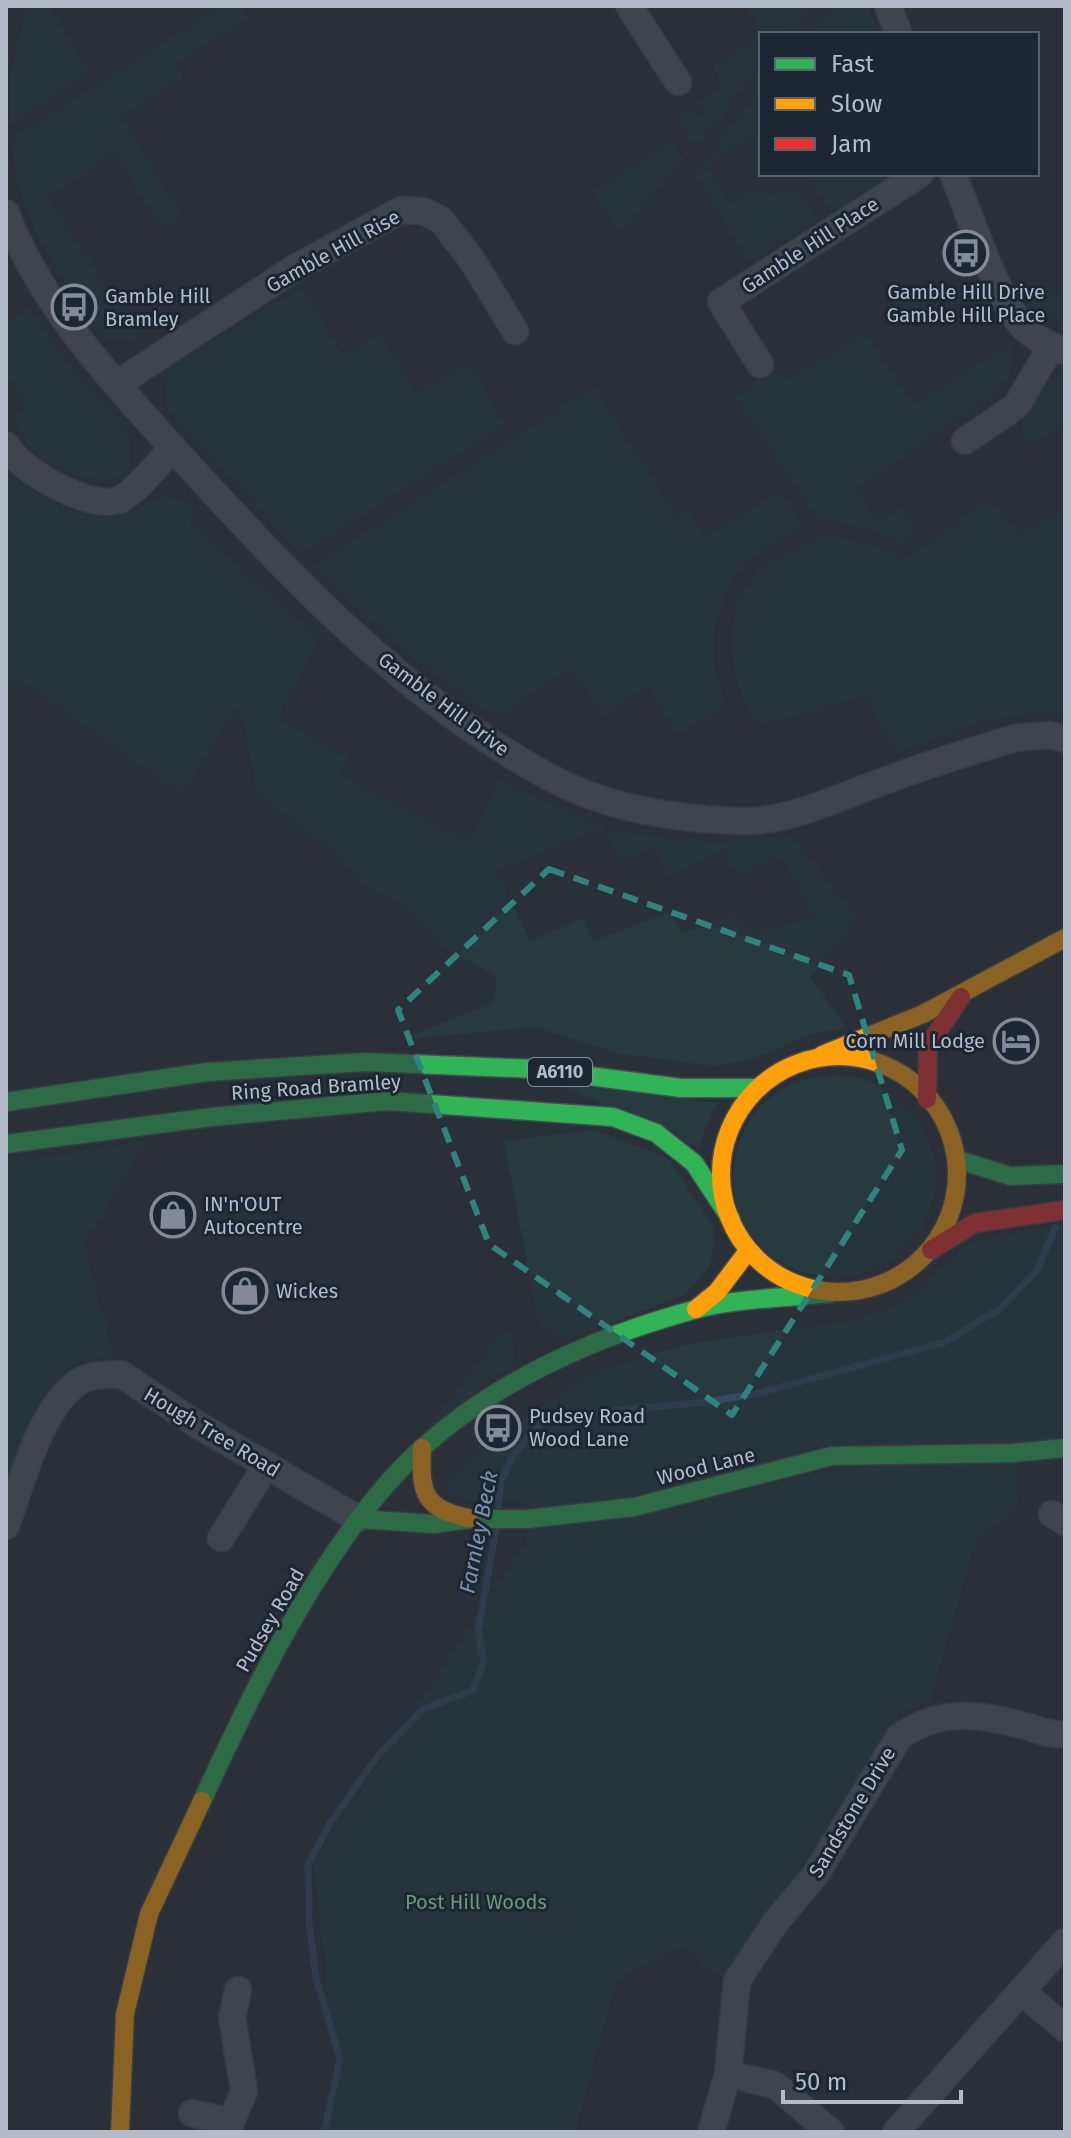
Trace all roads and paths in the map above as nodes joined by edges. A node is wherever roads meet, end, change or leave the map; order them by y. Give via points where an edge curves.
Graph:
1 (629, 6) edge
2 (888, 6) edge
3 (898, 32) edge
4 (678, 82) dead end
5 (917, 176) edge
6 (954, 176) edge
7 (6, 213) edge
8 (515, 331) dead end
9 (1058, 349) edge
10 (760, 364) dead end
11 (117, 384) junction
12 (965, 441) dead end
13 (6, 445) edge
14 (173, 448) junction
15 (1065, 739) edge
16 (1065, 938) edge
17 (964, 993) junction
18 (822, 1055) junction
19 (754, 1088) junction
20 (927, 1099) junction
21 (6, 1102) edge
22 (6, 1144) edge
23 (959, 1160) junction
24 (1065, 1174) edge
25 (1065, 1210) edge
26 (731, 1219) junction
27 (748, 1251) junction
28 (929, 1251) junction
29 (831, 1293) junction
30 (696, 1309) junction
31 (422, 1448) junction
32 (1065, 1448) edge
33 (266, 1466) junction
34 (358, 1519) junction
35 (470, 1519) junction
36 (6, 1526) edge
37 (221, 1538) dead end
38 (1065, 1734) edge
39 (1065, 1942) edge
40 (238, 1990) dead end
41 (1023, 1993) junction
42 (1065, 2028) edge
43 (728, 2074) junction
44 (192, 2113) dead end
45 (229, 2127) edge
46 (120, 2132) edge
47 (711, 2132) edge
48 (831, 2132) edge
49 (896, 2132) edge

1 - 4 street
2 - 3 street
5 - 10 street, Gamble Hill Place via 721,302
6 - 9 street via 1019,323
7 - 11 street, Gamble Hill Drive via 20,250 58,313
8 - 11 street, Gamble Hill Rise via 441,220 423,211 401,210 295,268
9 - 12 street via 1016,406
11 - 14 street, Gamble Hill Drive
13 - 14 street via 35,474 98,502 119,500
14 - 15 street, Gamble Hill Drive via 287,573 409,682 515,757 561,783 634,810 744,821 786,816 1015,738
16 - 17 main road
17 - 18 main road
17 - 20 main road via 928,1046
18 - 19 main road, A6110
18 - 20 main road, A6110 via 868,1056
19 - 21 main road, Ring Road Bramley / A6110 via 681,1088 536,1069 365,1062 207,1072
19 - 26 main road, A6110 via 729,1124 721,1156
20 - 23 main road, A6110 via 940,1115
22 - 26 main road, Ring Road Bramley / A6110 via 388,1101 613,1117 656,1133 694,1163
23 - 24 main road via 990,1175
23 - 28 main road, A6110 via 956,1204
25 - 28 main road, A6110 via 975,1223
26 - 27 main road, A6110
27 - 29 main road, A6110 via 781,1279
27 - 30 main road, Pudsey Road via 717,1292
28 - 29 main road, A6110 via 895,1281
29 - 30 main road, Pudsey Road
30 - 31 main road, Pudsey Road via 545,1365 500,1390
31 - 34 main road, Pudsey Road
31 - 35 main road via 422,1492 428,1503 449,1516
32 - 35 main road, Wood Lane via 832,1456 634,1507 528,1519
33 - 34 street, Hough Tree Road
33 - 36 street, Hough Tree Road via 121,1374 86,1378 64,1392 39,1438
33 - 37 street
34 - 35 main road, Wood Lane via 433,1524
34 - 46 main road, Pudsey Road via 246,1705 149,1914 125,2014
38 - 43 street, Sandstone Drive via 953,1713 917,1723 899,1737 816,1874 737,1981
39 - 41 street
40 - 45 street via 232,2017 244,2091
41 - 42 street
41 - 49 street
43 - 47 street, Sandstone Drive
43 - 48 street via 775,2085
44 - 45 street

